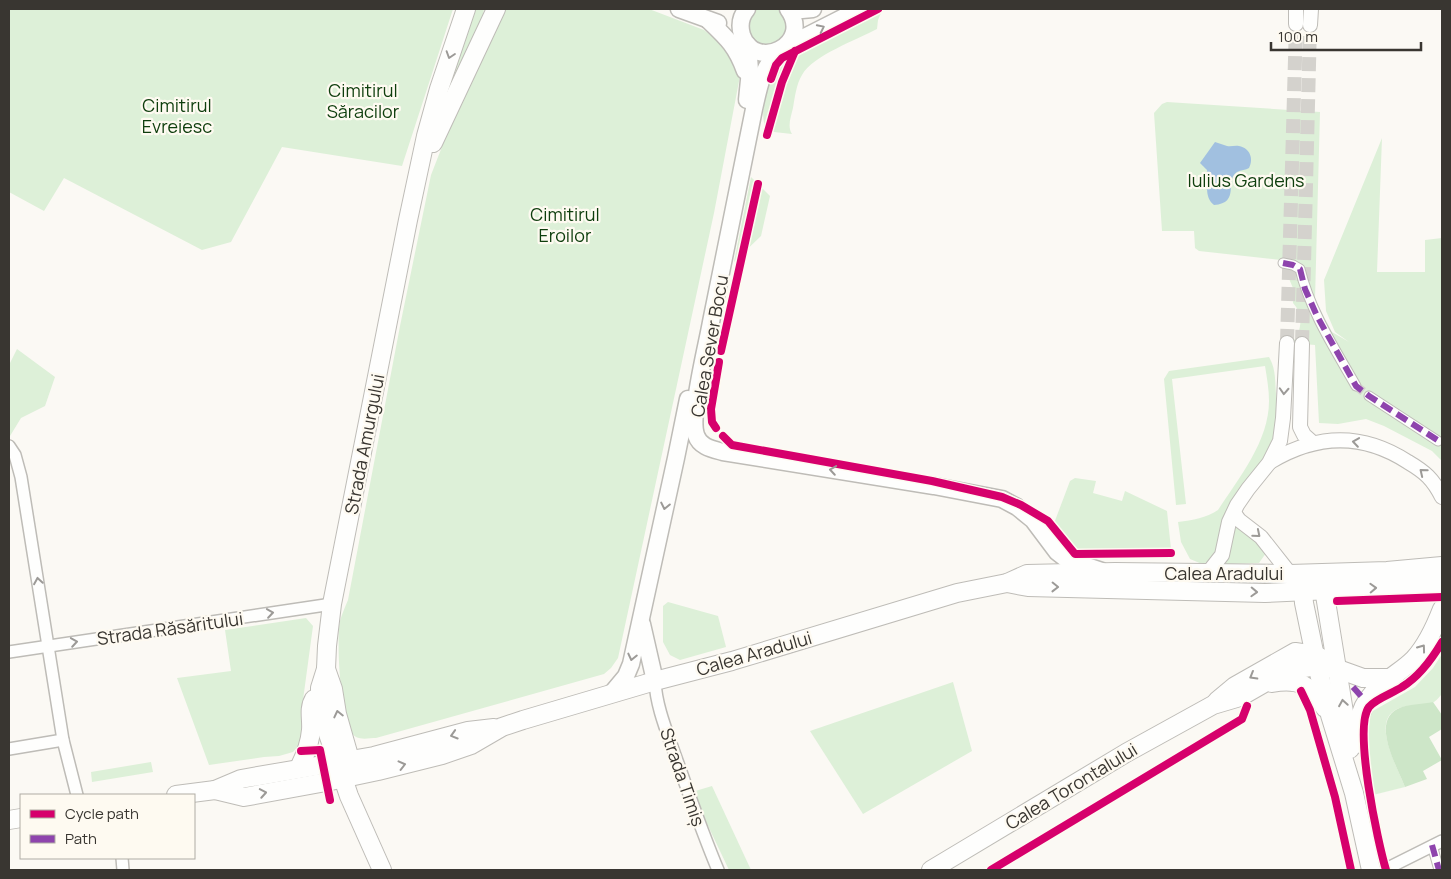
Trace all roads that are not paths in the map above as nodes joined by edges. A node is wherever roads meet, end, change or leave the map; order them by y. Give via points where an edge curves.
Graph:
1 (466, 9) edge
2 (496, 9) edge
3 (678, 9) edge
4 (747, 9) edge
5 (790, 9) edge
6 (813, 9) edge
7 (860, 9) edge
8 (1296, 9) edge
9 (1311, 9) edge
10 (708, 20) junction
11 (747, 44) junction
12 (781, 49) junction
13 (749, 86) junction
14 (408, 220) junction
15 (1283, 263) dead end
16 (1287, 343) tunnel mouth
17 (1302, 344) tunnel mouth
18 (1356, 386) tunnel mouth
19 (1369, 396) tunnel mouth
20 (1438, 441) dead end
21 (1313, 443) junction
22 (702, 444) junction
23 (9, 446) edge
24 (676, 458) junction
25 (1270, 463) junction
26 (1442, 497) edge
27 (1234, 513) junction
28 (1442, 566) edge
29 (1115, 572) junction
30 (1314, 572) junction
31 (1207, 574) junction
32 (1290, 574) junction
33 (1007, 583) junction
34 (1442, 583) edge
35 (1324, 589) junction
36 (1303, 591) junction
37 (332, 604) junction
38 (1442, 609) edge
39 (1306, 612) junction
40 (642, 614) junction
41 (48, 646) junction
42 (9, 652) edge
43 (1295, 652) junction
44 (1316, 661) junction
45 (326, 669) junction
46 (1338, 670) junction
47 (1390, 678) junction
48 (655, 681) junction
49 (1260, 686) junction
50 (320, 688) junction
51 (611, 694) junction
52 (1213, 705) junction
53 (1330, 716) junction
54 (64, 740) junction
55 (9, 749) edge
56 (300, 768) junction
57 (346, 769) junction
58 (1353, 769) junction
59 (215, 790) junction
60 (1354, 793) junction
61 (76, 794) edge
62 (184, 794) edge
63 (1437, 843) edge
64 (382, 870) edge
65 (718, 870) edge
66 (931, 870) edge
67 (1371, 870) edge
68 (1384, 870) edge
69 (1439, 870) edge

1 -> 14 main road, Strada Amurgului via 432,113
2 - 14 main road, Strada Amurgului via 429,152
3 - 10 main road
4 - 11 main road, Calea Sever Bocu via 741,26
5 - 6 main road
5 - 12 main road, Calea Sever Bocu via 794,28 792,37
12 -> 7 main road
8 - 9 street via 1303,24
10 - 11 main road via 731,30
10 - 13 main road via 738,52
11 - 12 main road via 763,52
11 - 13 main road, Calea Sever Bocu
12 - 22 main road, Calea Sever Bocu via 767,66 758,94 703,361 694,414 696,434
13 - 24 main road, Calea Sever Bocu
14 - 37 main road, Strada Amurgului
15 - 18 street via 1300,269 1317,316
16 -> 25 street via 1280,441
17 - 21 street via 1300,427
19 - 20 street
21 - 25 street
26 -> 21 street via 1427,474 1381,447 1348,440
22 - 24 main road
29 -> 22 main road, Calea Sever Bocu via 1097,570 1066,559 1033,520 1002,500 723,452
41 -> 23 street via 21,476
24 -> 40 main road, Calea Sever Bocu
25 - 27 street via 1248,489
27 - 31 street via 1222,555
27 -> 32 street via 1261,537
28 - 30 main road, Calea Aradului
29 - 31 main road, Calea Aradului
29 - 33 main road, Calea Aradului via 1027,574
30 - 32 main road, Calea Aradului
30 - 35 main road via 1321,578
30 - 36 main road via 1307,577
31 - 32 main road, Calea Aradului
32 - 36 street
33 -> 36 main road, Calea Aradului via 1028,587 1131,590
33 - 48 main road, Calea Aradului via 957,593
35 -> 34 main road, Calea Aradului
35 - 36 main road, Calea Aradului
35 - 46 main road
36 - 39 main road
41 -> 37 street, Strada Răsăritului
37 - 45 main road, Strada Amurgului
47 -> 38 main road via 1405,668 1425,645
39 - 43 main road
39 - 44 main road
40 - 48 main road
40 -> 51 main road, Calea Sever Bocu via 628,672
41 - 42 street, Strada Răsăritului
41 - 54 street
43 - 44 main road
43 -> 52 main road, Calea Torontalului via 1235,686
44 - 46 main road via 1326,661
44 - 49 main road, Calea Torontalului via 1282,673
44 - 53 main road
45 - 50 main road, Strada Amurgului
57 -> 45 main road, Strada Amurgului via 333,689
46 - 47 main road via 1363,678
58 -> 46 main road
47 - 58 main road via 1365,701 1358,721
48 - 51 main road, Calea Aradului
48 - 65 street, Strada Timiș via 668,735
49 - 52 main road, Calea Torontalului via 1240,697
49 - 53 main road via 1286,681 1303,684 1318,697
50 - 56 main road via 310,705 309,744
50 - 57 main road, Strada Amurgului via 324,722
51 - 57 main road, Calea Aradului via 502,727 471,745 442,755
52 - 66 main road, Calea Torontalului via 1126,753
53 - 60 main road
54 - 55 street
54 - 61 street
56 - 57 main road, Calea Aradului
56 - 59 main road, Calea Aradului via 241,779
59 -> 57 main road, Calea Aradului via 244,796
57 - 64 main road
58 - 60 main road
59 - 62 main road, Calea Aradului
60 - 67 main road
63 - 68 street
63 - 69 street

